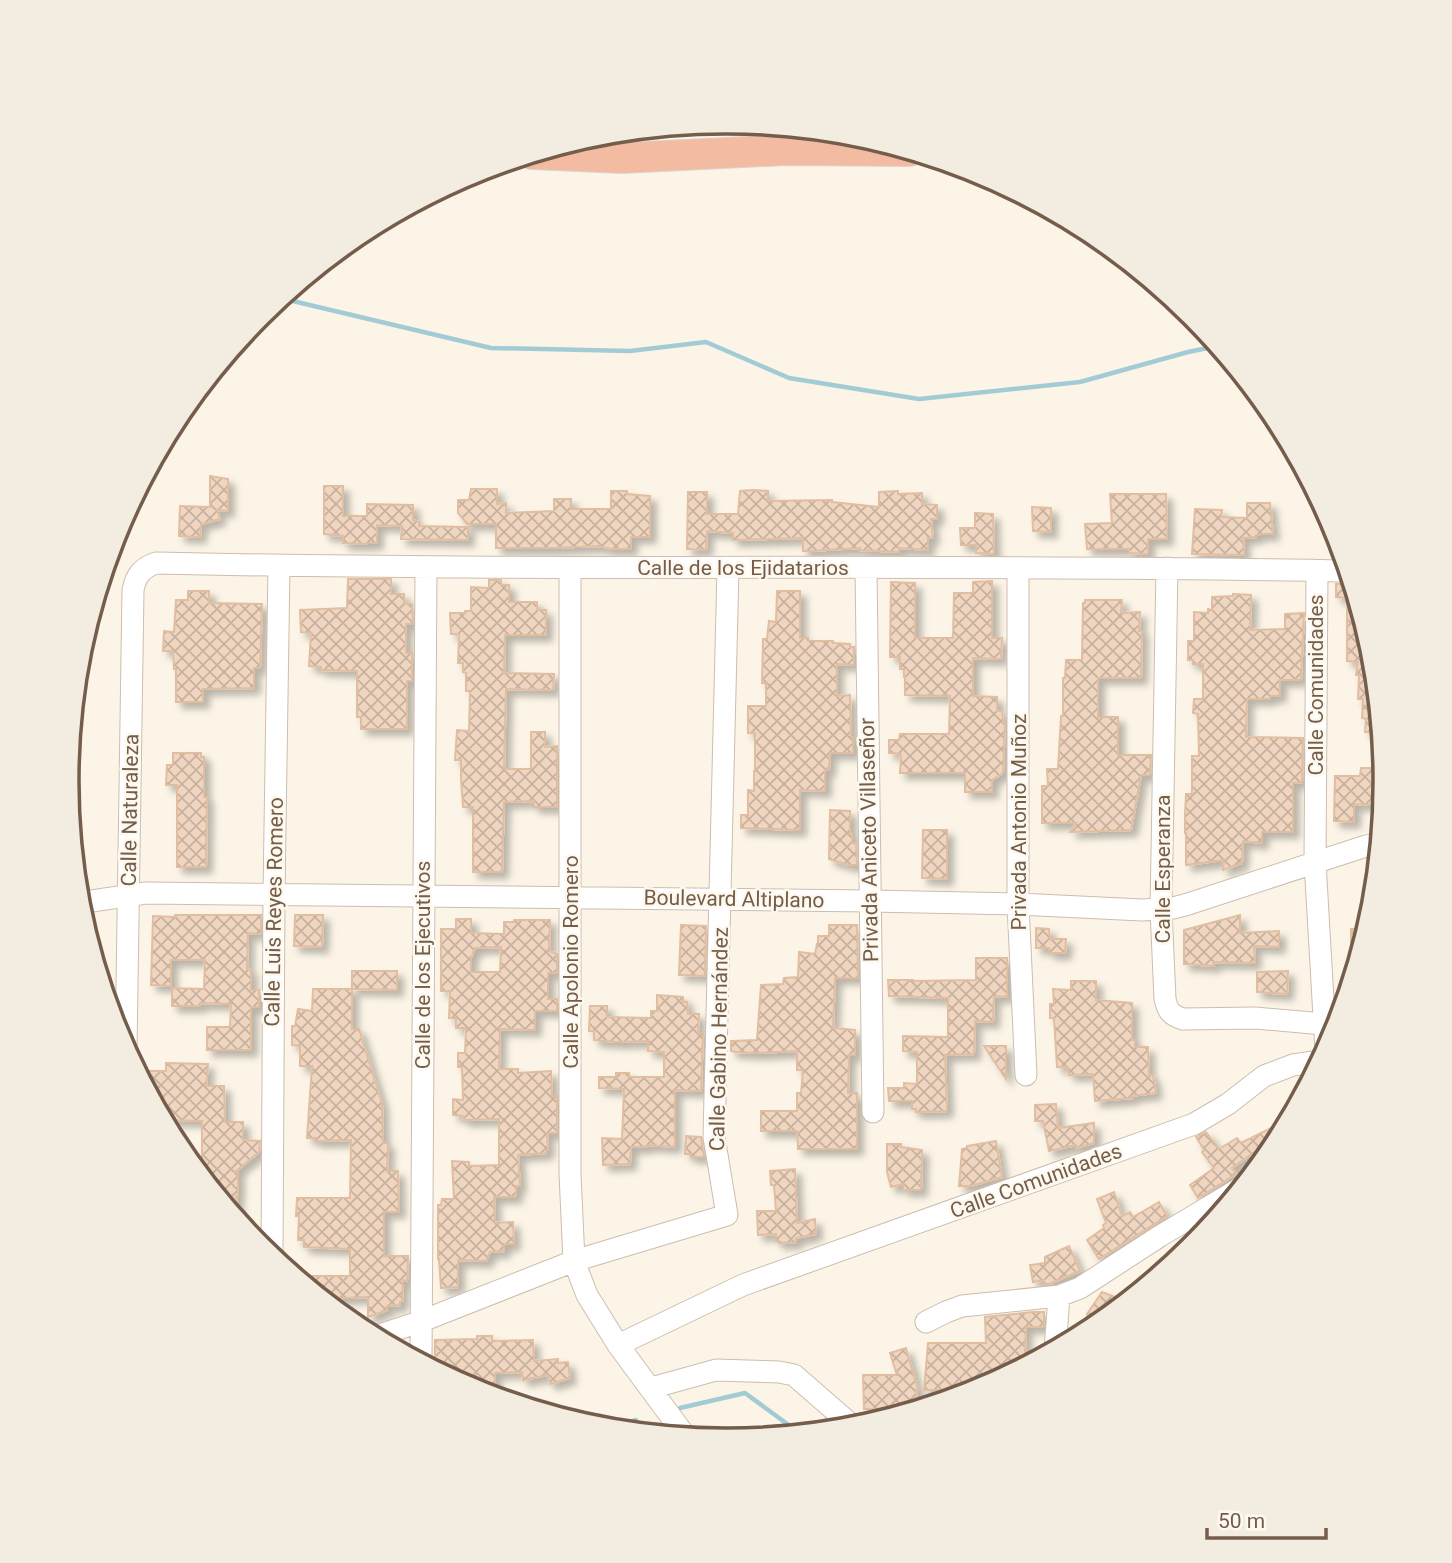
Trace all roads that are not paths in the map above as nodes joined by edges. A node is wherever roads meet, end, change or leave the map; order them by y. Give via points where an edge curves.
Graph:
1 (869, 151) edge
2 (561, 155) edge
3 (279, 566) junction
4 (426, 567) junction
5 (570, 568) junction
6 (866, 568) junction
7 (1167, 568) junction
8 (727, 569) junction
9 (1018, 569) junction
10 (1317, 570) junction
11 (140, 571) joint
12 (1338, 571) edge
13 (1370, 845) edge
14 (1315, 862) junction
15 (274, 894) junction
16 (128, 895) junction
17 (424, 895) junction
18 (571, 897) junction
19 (721, 900) junction
20 (90, 901) edge
21 (870, 901) junction
22 (1018, 904) junction
23 (1161, 909) junction
24 (1324, 1024) junction
25 (126, 1025) edge
26 (1324, 1028) edge
27 (1309, 1063) edge
28 (1026, 1075) dead end
29 (873, 1112) dead end
30 (1218, 1201) edge
31 (272, 1243) edge
32 (574, 1261) junction
33 (1059, 1296) junction
34 (422, 1321) junction
35 (926, 1322) dead end
36 (387, 1333) edge
37 (1056, 1338) edge
38 (618, 1345) junction
39 (421, 1352) edge
40 (651, 1388) junction
41 (843, 1417) edge
42 (678, 1426) edge

1 - 2 highway via 622,158
3 - 4 street, Calle de los Ejidatarios
3 - 11 street, Calle de los Ejidatarios via 156,563
3 - 15 street, Calle Luis Reyes Romero
4 - 5 street, Calle de los Ejidatarios
4 - 17 street, Calle de los Ejecutivos
5 - 8 street, Calle de los Ejidatarios
5 - 18 street, Calle Apolonio Romero
6 - 8 street, Calle de los Ejidatarios
6 - 9 street, Calle de los Ejidatarios
6 - 21 street, Privada Aniceto Villaseñor
7 - 9 street, Calle de los Ejidatarios
7 - 10 street, Calle de los Ejidatarios
7 - 23 street, Calle Esperanza
8 - 19 street, Calle Gabino Hernández
9 - 22 street, Privada Antonio Muñoz
10 - 12 street, Calle de los Ejidatarios
10 - 14 street, Calle Comunidades
11 - 16 street, Calle Naturaleza via 133,590
13 - 14 street, Boulevard Altiplano
14 - 23 street, Boulevard Altiplano
14 - 24 street, Calle Comunidades
15 - 16 street, Boulevard Altiplano
15 - 17 street, Boulevard Altiplano
15 - 31 street, Calle Luis Reyes Romero
16 - 20 street, Boulevard Altiplano
16 - 25 street, Calle Naturaleza
17 - 18 street, Boulevard Altiplano
17 - 34 street, Calle de los Ejecutivos
18 - 19 street, Boulevard Altiplano
18 - 32 street, Calle Apolonio Romero
19 - 21 street, Boulevard Altiplano
19 - 32 street, Calle Gabino Hernández via 714,1137 727,1215
21 - 22 street, Boulevard Altiplano
21 - 29 street, Privada Aniceto Villaseñor
22 - 23 street, Boulevard Altiplano
22 - 28 street, Privada Antonio Muñoz
23 - 24 street, Calle Esperanza via 1165,999 1173,1016
24 - 26 street, Calle Comunidades
27 - 38 street, Calle Comunidades via 1264,1076 1194,1124 743,1285
30 - 33 street via 1080,1288
32 - 34 street
32 - 38 street, Calle Apolonio Romero via 590,1302
33 - 35 street via 962,1306
33 - 37 street
34 - 36 street
34 - 39 street, Calle de los Ejecutivos
38 - 40 street, Calle Apolonio Romero
40 - 41 street via 716,1370 794,1375
40 - 42 street, Calle Apolonio Romero

